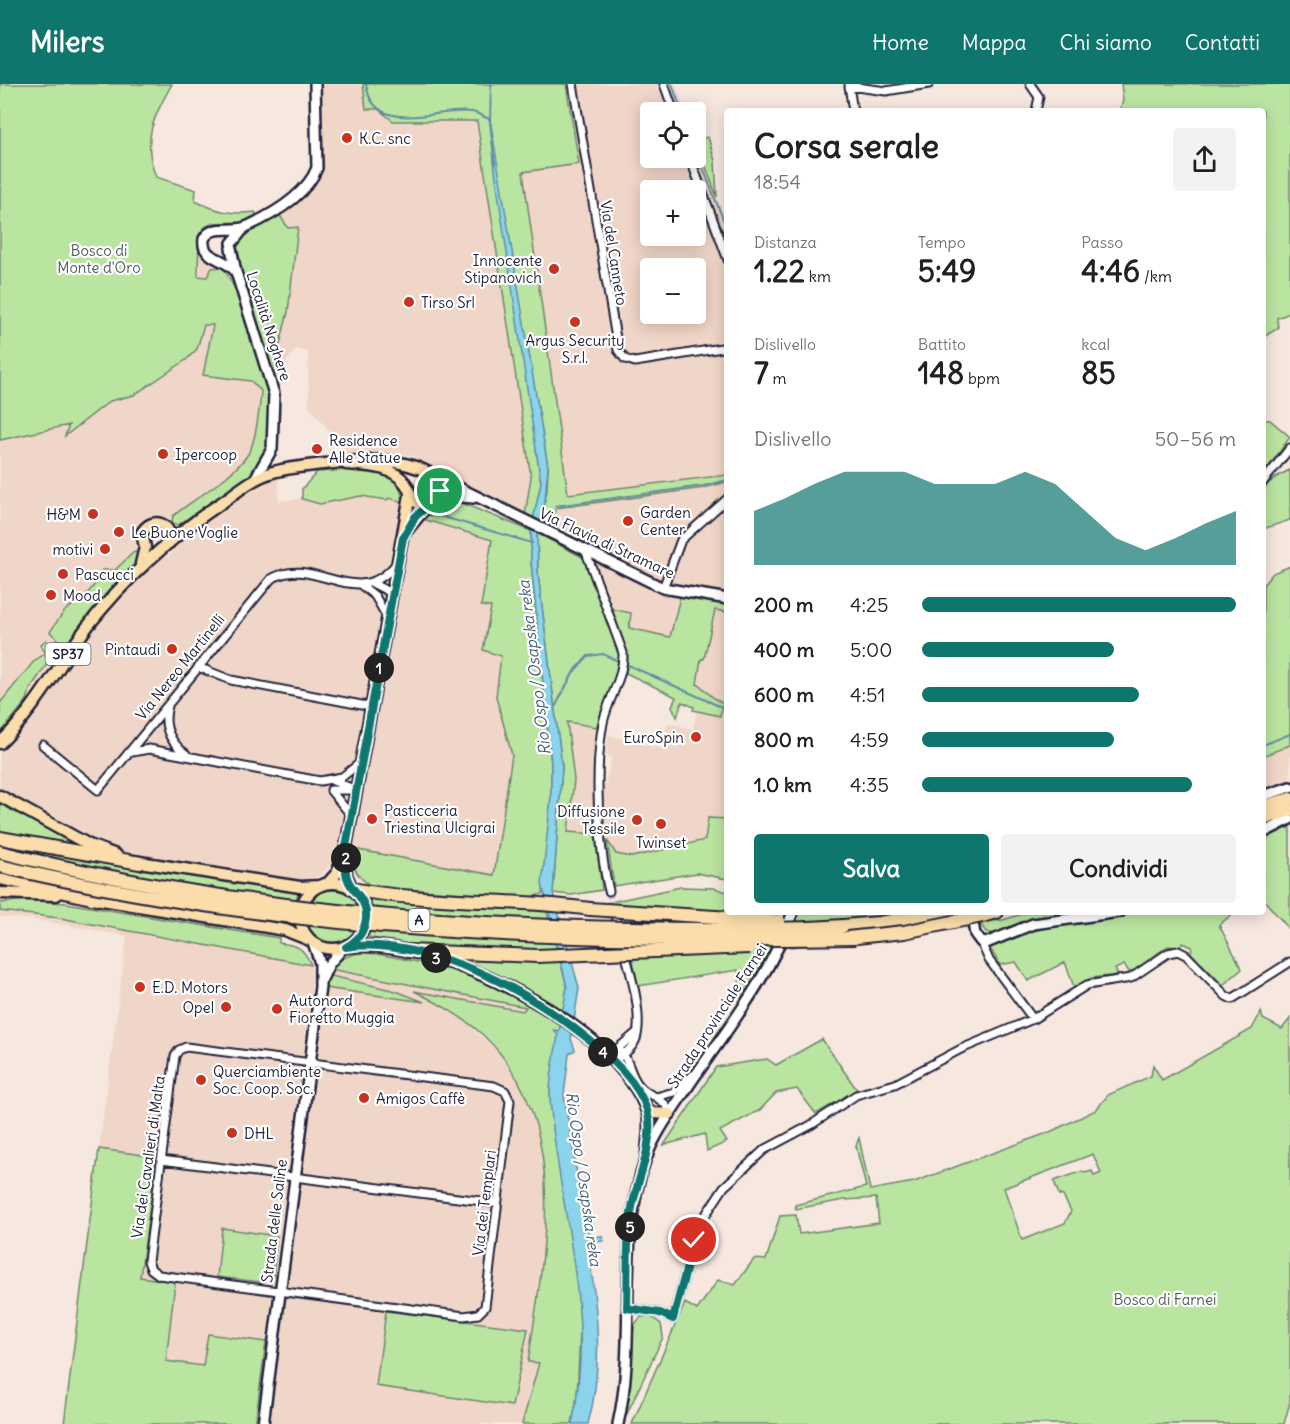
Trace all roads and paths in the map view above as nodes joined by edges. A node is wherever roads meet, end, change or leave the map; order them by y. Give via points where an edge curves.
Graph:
1 (315, 84) edge
2 (573, 84) edge
3 (664, 84) edge
4 (929, 84) edge
5 (1030, 84) edge
6 (670, 102) edge
7 (853, 108) edge
8 (1037, 108) edge
9 (694, 168) edge
10 (245, 227) junction
11 (223, 230) junction
12 (232, 246) junction
13 (724, 249) edge
14 (220, 258) junction
15 (236, 272) junction
16 (724, 347) edge
17 (1290, 448) edge
18 (272, 449) junction
19 (345, 464) junction
20 (282, 470) junction
21 (430, 474) junction
22 (1266, 478) edge
23 (255, 479) junction
24 (409, 491) junction
25 (481, 500) junction
26 (431, 502) junction
27 (724, 502) edge
28 (189, 525) junction
29 (168, 530) junction
30 (403, 538) junction
31 (169, 543) junction
32 (145, 546) junction
33 (158, 551) junction
34 (586, 552) junction
35 (399, 559) junction
36 (139, 567) junction
37 (372, 583) junction
38 (361, 585) junction
39 (663, 588) junction
40 (371, 593) junction
41 (393, 594) junction
42 (724, 598) edge
43 (388, 619) junction
44 (198, 668) junction
45 (169, 704) junction
46 (372, 707) junction
47 (0, 743) edge
48 (43, 745) dead end
49 (129, 753) junction
50 (188, 755) junction
51 (362, 761) junction
52 (332, 780) junction
53 (320, 782) junction
54 (1290, 788) edge
55 (331, 790) junction
56 (357, 790) junction
57 (1266, 795) edge
58 (0, 796) edge
59 (1290, 799) edge
60 (1266, 806) edge
61 (1290, 810) edge
62 (352, 816) junction
63 (1266, 818) edge
64 (1290, 819) edge
65 (1266, 831) edge
66 (0, 838) edge
67 (0, 852) edge
68 (345, 852) junction
69 (140, 864) junction
70 (0, 867) edge
71 (0, 878) edge
72 (324, 885) junction
73 (352, 889) junction
74 (609, 891) tunnel mouth
75 (0, 893) edge
76 (96, 898) junction
77 (612, 905) tunnel mouth
78 (792, 915) edge
79 (928, 915) edge
80 (972, 915) edge
81 (976, 915) edge
82 (1098, 915) edge
83 (843, 926) junction
84 (855, 938) junction
85 (311, 941) junction
86 (981, 942) junction
87 (345, 947) junction
88 (408, 951) junction
89 (1290, 962) edge
90 (320, 987) junction
91 (1033, 1019) junction
92 (636, 1032) junction
93 (618, 1048) junction
94 (624, 1054) junction
95 (612, 1060) junction
96 (310, 1062) junction
97 (701, 1067) junction
98 (656, 1097) junction
99 (645, 1107) junction
100 (670, 1114) junction
101 (647, 1155) junction
102 (161, 1160) junction
103 (295, 1177) junction
104 (497, 1203) junction
105 (280, 1292) junction
106 (627, 1308) junction
107 (263, 1424) edge
108 (618, 1424) edge

1 - 10 main road via 317,168 312,180 279,208
2 - 16 street, Via del Canneto via 618,350 625,359 635,362
3 - 6 street
4 - 7 street via 886,91 849,86
5 - 8 street via 1039,97
9 - 13 street
10 - 11 main road
10 - 12 main road
11 - 12 main road
11 - 14 main road via 209,232 203,243 208,255
12 - 14 main road
12 - 15 main road, Località Noghere
14 - 15 main road
15 - 18 main road, Località Noghere via 274,394
17 - 22 street
18 - 20 main road, Località Noghere
18 - 23 main road, Località Noghere
19 - 20 main road, Via Flavia di Stramare / SP37
19 - 21 main road, Via Flavia di Stramare / SP37 via 392,461
19 - 24 main road, Via Flavia di Stramare / SP37 via 386,469 398,475
20 - 23 main road, Via Flavia di Stramare / SP37
21 - 24 main road via 412,477
21 - 25 main road, Via Flavia di Stramare / SP37
21 - 26 main road via 440,491
23 - 28 main road, Via Flavia di Stramare / SP37
24 - 26 main road, Via Flavia di Stramare / SP37 via 418,502
24 - 30 main road
25 - 26 main road, Via Flavia di Stramare / SP37 via 450,496
25 - 34 main road, Via Flavia di Stramare / SP37
26 - 30 main road via 415,517
27 - 39 street via 681,540
28 - 29 main road, Via Flavia di Stramare / SP37
28 - 31 main road, Via Flavia di Stramare / SP37
29 - 31 main road
29 - 32 main road, Via Flavia di Stramare / SP37 via 157,522 148,525 142,537
30 - 35 main road
31 - 33 main road, Via Flavia di Stramare / SP37
32 - 33 main road
32 - 36 main road, Via Flavia di Stramare / SP37
33 - 36 main road, Via Flavia di Stramare / SP37
34 - 39 main road, Via Flavia di Stramare / SP37
34 - 74 street via 623,653 622,670 606,709 599,750 601,840
35 - 37 street, Via Nereo Martinelli via 386,575
35 - 41 main road
36 - 47 main road, Via Flavia di Stramare / SP37 via 103,606 31,709
37 - 38 street, Via Nereo Martinelli
37 - 41 street
38 - 40 street, Via Nereo Martinelli
38 - 44 street, Via Nereo Martinelli via 291,572 275,576 261,588
39 - 42 main road, Via Flavia di Stramare / SP37
40 - 41 street
40 - 43 street, Via Nereo Martinelli
41 - 43 main road
43 - 46 main road
44 - 45 street, Via Nereo Martinelli
44 - 46 street via 231,680
45 - 49 street, Via Nereo Martinelli
45 - 50 street via 165,722 168,733
46 - 51 main road
48 - 49 street, Via Nereo Martinelli via 98,790
49 - 50 street via 142,748
50 - 53 street
51 - 52 street via 352,771
51 - 56 main road
52 - 53 street
52 - 56 street
53 - 55 street
54 - 57 main road
55 - 56 street
55 - 62 street
56 - 62 main road
58 - 69 main road via 89,844
59 - 60 highway
61 - 63 highway
62 - 68 main road
64 - 65 main road
66 - 69 highway
67 - 83 highway, A, bridge via 87,872 408,919 541,927
68 - 72 main road via 337,873
68 - 73 main road via 346,875
69 - 72 main road via 300,887
70 - 84 highway, A, bridge via 246,911 412,930 545,938
71 - 76 highway
72 - 73 main road via 339,884
72 - 85 main road via 312,891 301,908 300,921
73 - 83 highway, bridge
73 - 87 main road via 362,900 366,923 359,938
75 - 76 main road
76 - 85 main road via 285,930
77 - 92 street via 633,981
78 - 97 main road, Strada provinciale Farnei via 773,960
79 - 83 highway, A
80 - 84 highway, A, bridge via 904,932
81 - 86 main road via 975,934
82 - 86 main road via 1033,924 991,942
84 - 88 highway, bridge via 732,948 537,956
85 - 87 main road via 327,949
85 - 90 main road, Strada delle Saline via 320,963
86 - 91 street via 989,960
87 - 88 main road via 366,945
87 - 90 main road, Strada delle Saline via 327,967
88 - 95 main road via 495,979 550,1012
89 - 91 street via 1232,999 1190,958 1173,951 1131,978 1081,988
90 - 96 main road, Strada delle Saline
91 - 106 street via 961,1049 895,1084 856,1095 764,1150 724,1187 703,1219 695,1224 673,1319
92 - 93 street
92 - 94 street via 633,1045
93 - 94 street
93 - 95 street
94 - 95 street
94 - 98 street via 628,1070 639,1086
95 - 99 main road
96 - 102 street, Via dei Cavalieri di Malta via 186,1047 179,1050
96 - 103 main road, Strada delle Saline
96 - 104 street, Via dei Templari via 494,1086 505,1091 510,1101
97 - 98 street via 674,1092
97 - 100 main road, Strada provinciale Farnei
98 - 100 street
99 - 100 main road via 652,1113
99 - 101 main road via 649,1120
100 - 101 main road, Strada provinciale Farnei
101 - 106 main road, Strada provinciale Farnei via 631,1214
102 - 103 street
102 - 105 street, Via dei Cavalieri di Malta via 148,1261 151,1269 159,1275
103 - 104 street
103 - 105 main road, Strada delle Saline
104 - 105 street, Via dei Templari via 485,1307 478,1314 464,1316
105 - 107 main road, Strada delle Saline
106 - 108 main road, Strada provinciale Farnei

